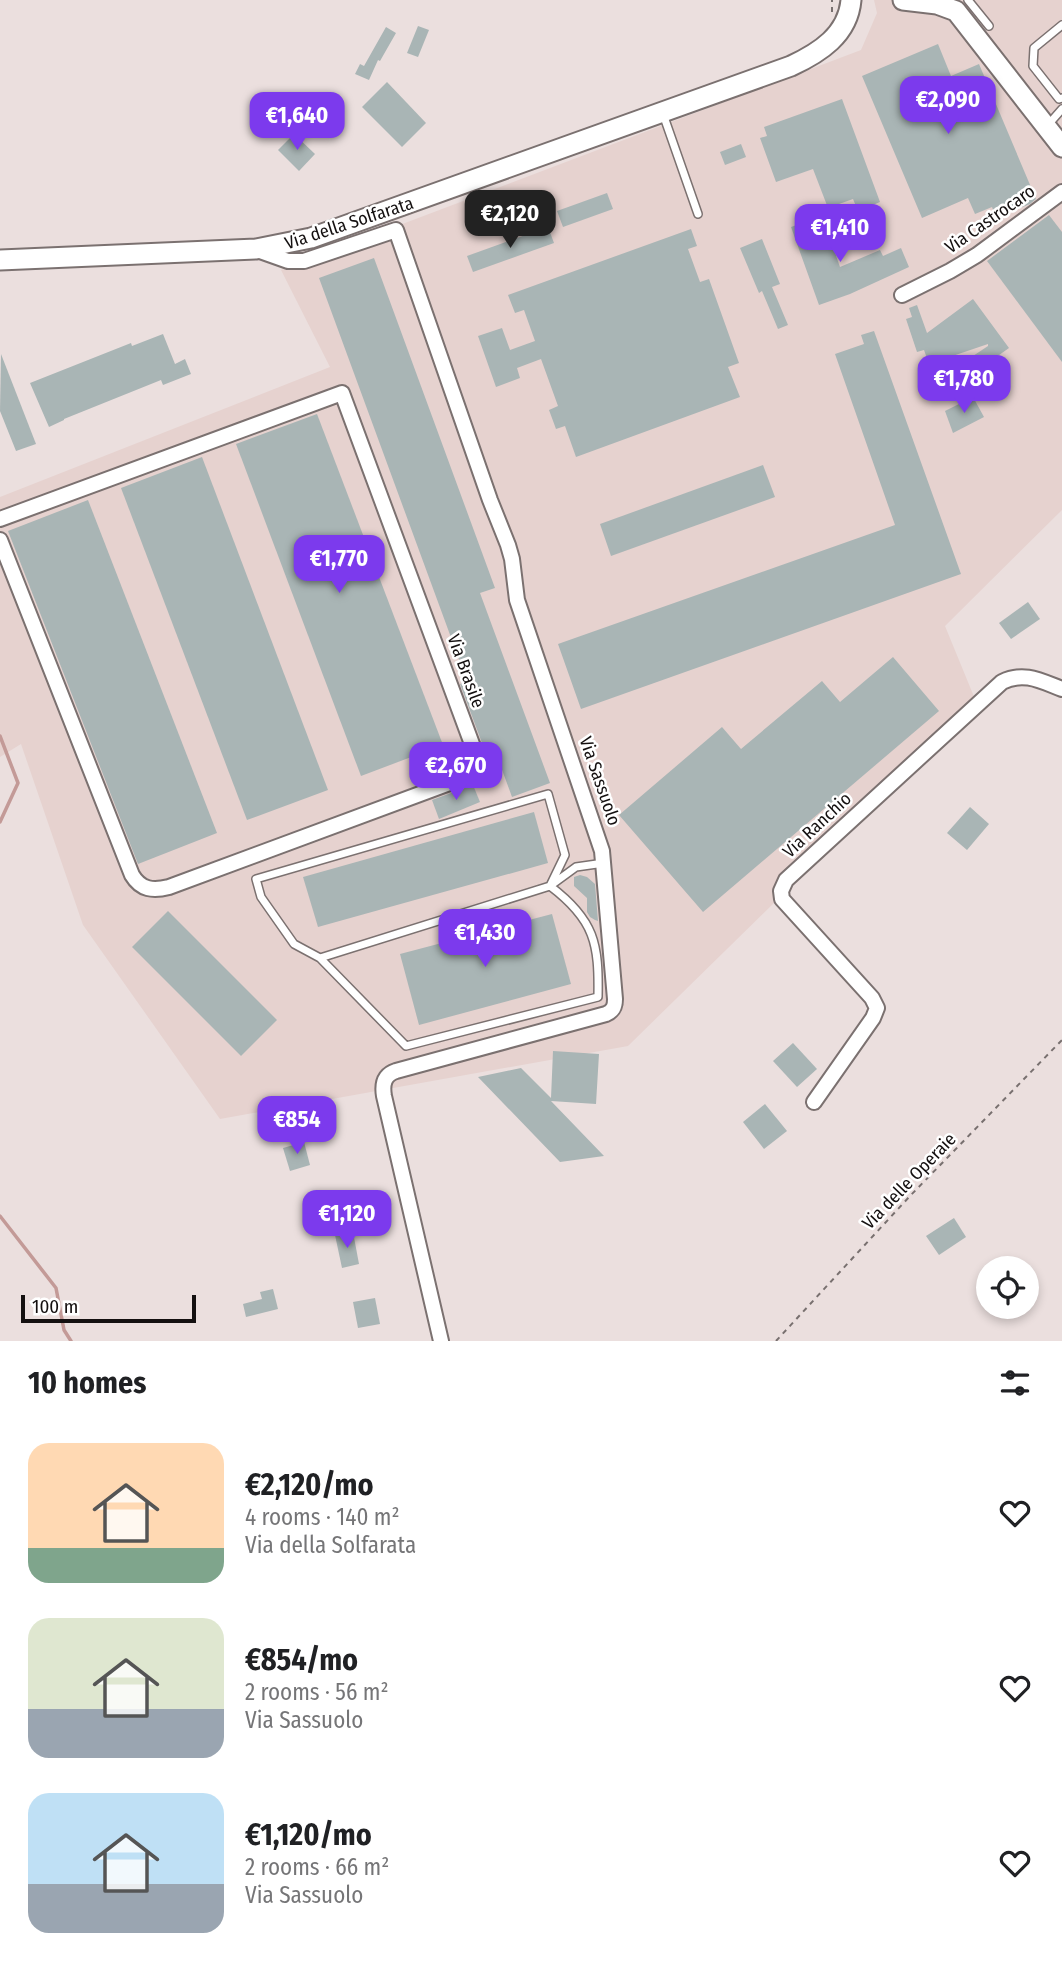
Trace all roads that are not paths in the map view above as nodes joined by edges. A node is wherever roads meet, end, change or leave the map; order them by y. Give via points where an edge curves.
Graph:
1 (851, 0) edge
2 (903, 0) edge
3 (968, 0) edge
4 (1062, 25) edge
5 (989, 26) dead end
6 (1062, 98) edge
7 (1062, 109) edge
8 (663, 113) junction
9 (1046, 126) junction
10 (1062, 147) edge
11 (1062, 192) edge
12 (698, 214) dead end
13 (256, 249) junction
14 (0, 260) edge
15 (902, 295) dead end
16 (0, 519) edge
17 (0, 540) edge
18 (1062, 689) edge
19 (604, 863) junction
20 (550, 886) junction
21 (320, 958) junction
22 (814, 1102) dead end
23 (441, 1341) edge

1 - 8 main road, Via della Solfarata via 842,29 823,49 770,75
2 - 9 main road via 956,11
3 - 5 lane
4 - 6 lane via 1034,48 1033,66
7 - 9 lane
8 - 12 lane
8 - 13 main road, Via della Solfarata via 311,238
9 - 10 main road
11 - 15 street, Via Castrocaro via 977,254
13 - 14 main road, Via della Solfarata
13 - 19 street, Via Sassuolo via 288,261 304,261 396,230 508,545 517,600
16 - 17 street, Via Brasile via 342,393 482,771 169,887 143,887 132,875
18 - 22 street, Via Ranchio via 1028,677 1002,682 786,880 782,899 877,1008
19 - 20 lane via 576,867
19 - 23 street, Via Sassuolo via 615,999 611,1011 396,1071 384,1079 384,1096
20 - 21 lane
20 - 21 lane via 567,899 592,933 598,997 406,1046
20 - 21 lane via 565,855 548,794 256,879 261,897 294,944

